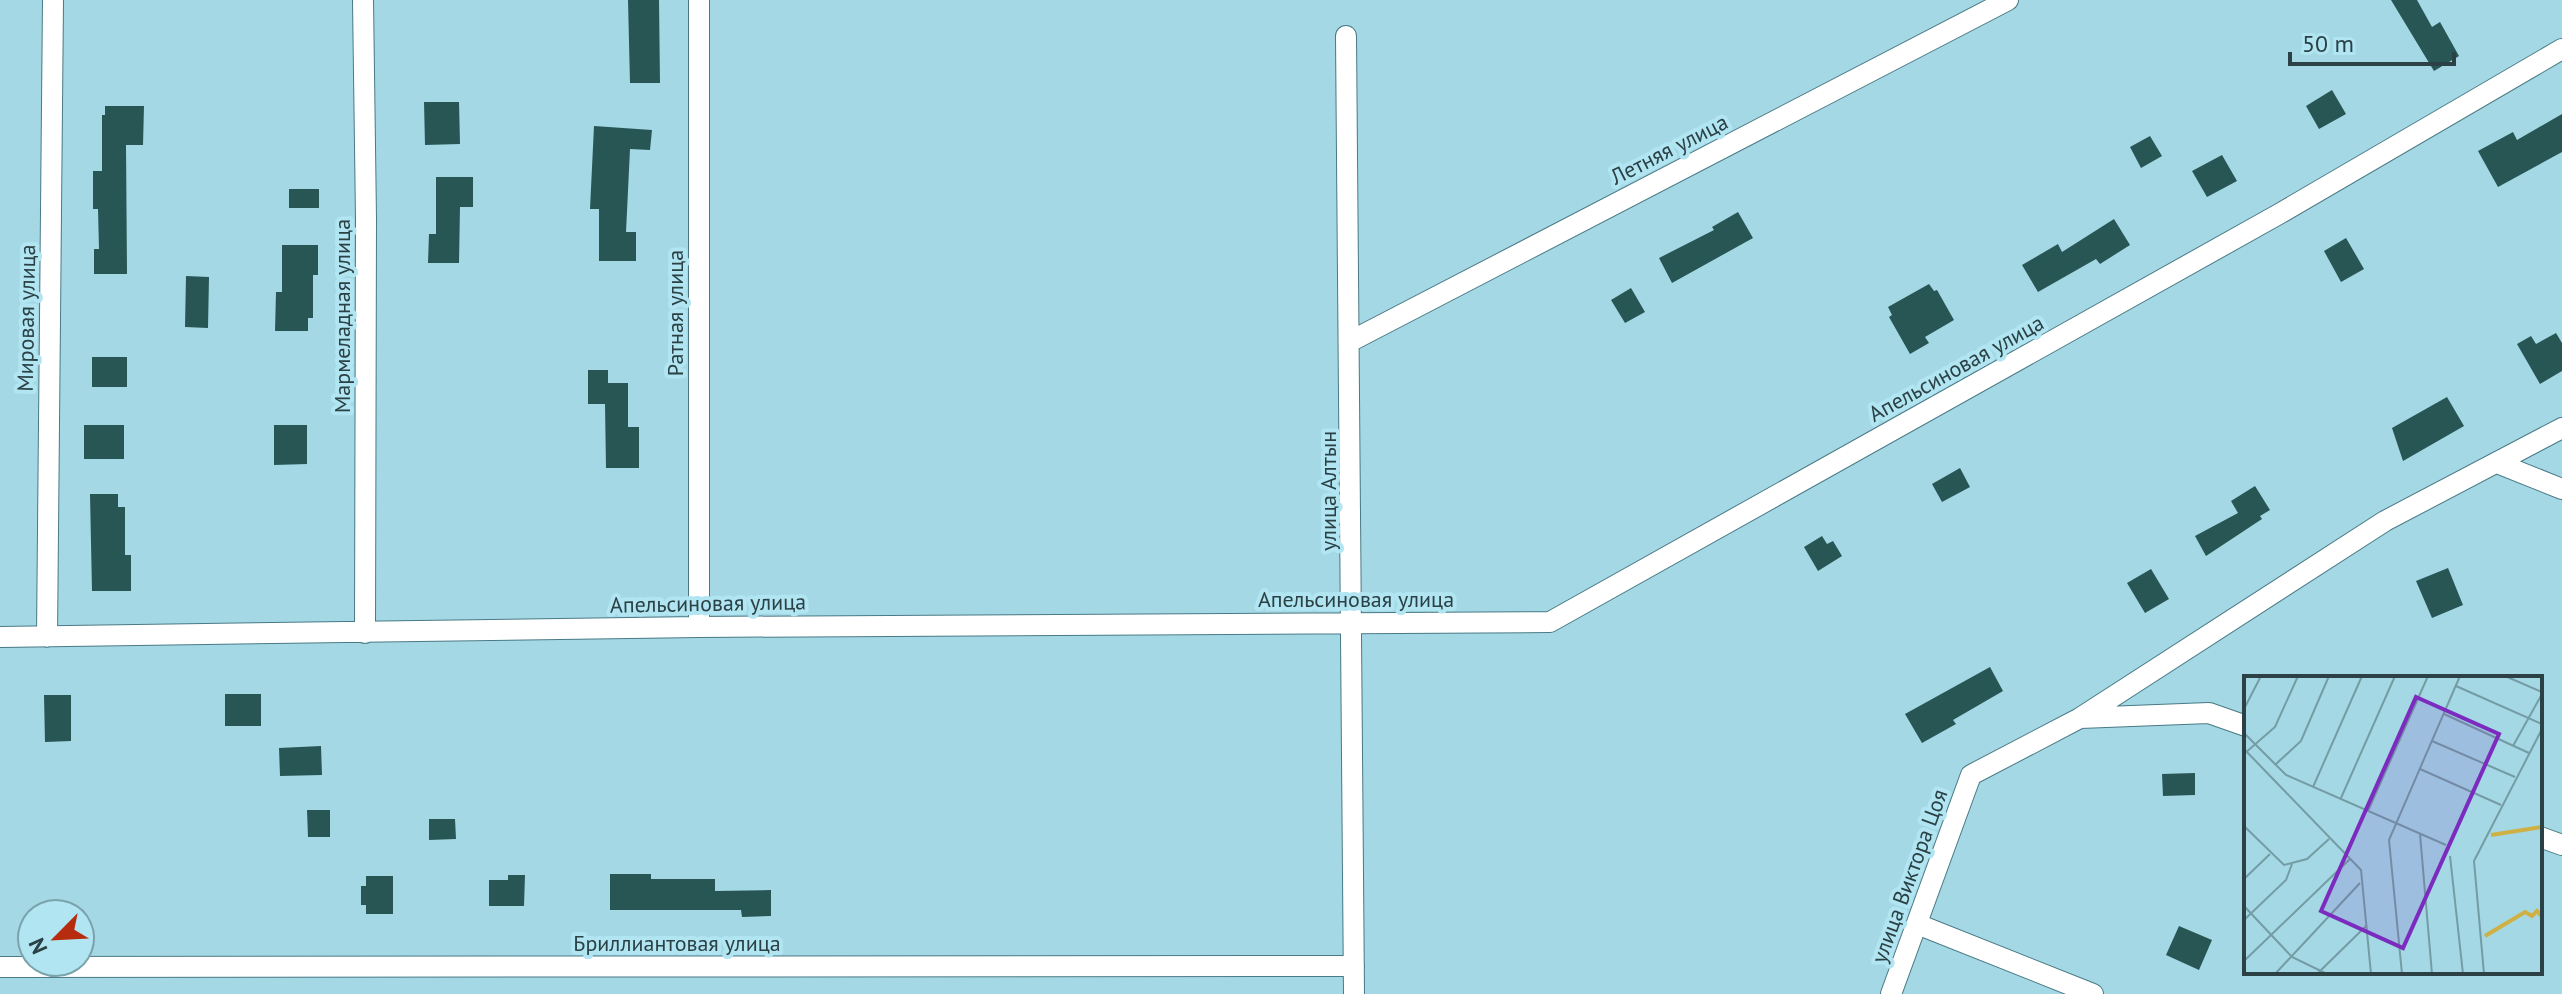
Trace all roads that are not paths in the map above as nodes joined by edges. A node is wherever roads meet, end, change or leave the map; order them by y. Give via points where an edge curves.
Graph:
1 (53, 0) edge
2 (363, 0) edge
3 (699, 0) edge
4 (2008, 0) edge
5 (1346, 36) dead end
6 (2562, 49) edge
7 (1351, 341) junction
8 (2562, 428) edge
9 (2497, 463) junction
10 (2562, 489) edge
11 (1352, 623) junction
12 (699, 627) junction
13 (365, 633) junction
14 (0, 637) edge
15 (47, 637) junction
16 (2080, 718) junction
17 (2244, 725) edge
18 (2542, 838) edge
19 (2562, 845) edge
20 (1917, 924) junction
21 (1354, 966) junction
22 (0, 967) edge
23 (1354, 994) edge
24 (1891, 994) edge
25 (2093, 994) edge

1 - 15 street, Мировая улица
2 - 13 street, Мармеладная улица
3 - 12 street, Ратная улица
4 - 7 street, Летняя улица
5 - 7 street, улица Алтын
6 - 11 street, Апельсиновая улица via 2279,214 1550,622
7 - 11 street, улица Алтын
8 - 9 street
9 - 10 street
9 - 16 street via 2385,521
11 - 12 street, Апельсиновая улица
11 - 21 street, улица Алтын
12 - 13 street, Апельсиновая улица
13 - 15 street, Апельсиновая улица
14 - 15 street, Апельсиновая улица
16 - 17 street via 2209,713
16 - 20 street, улица Виктора Цоя via 1971,775
18 - 19 street
20 - 24 street, улица Виктора Цоя
20 - 25 street
21 - 22 street, Бриллиантовая улица
21 - 23 street, улица Алтын

